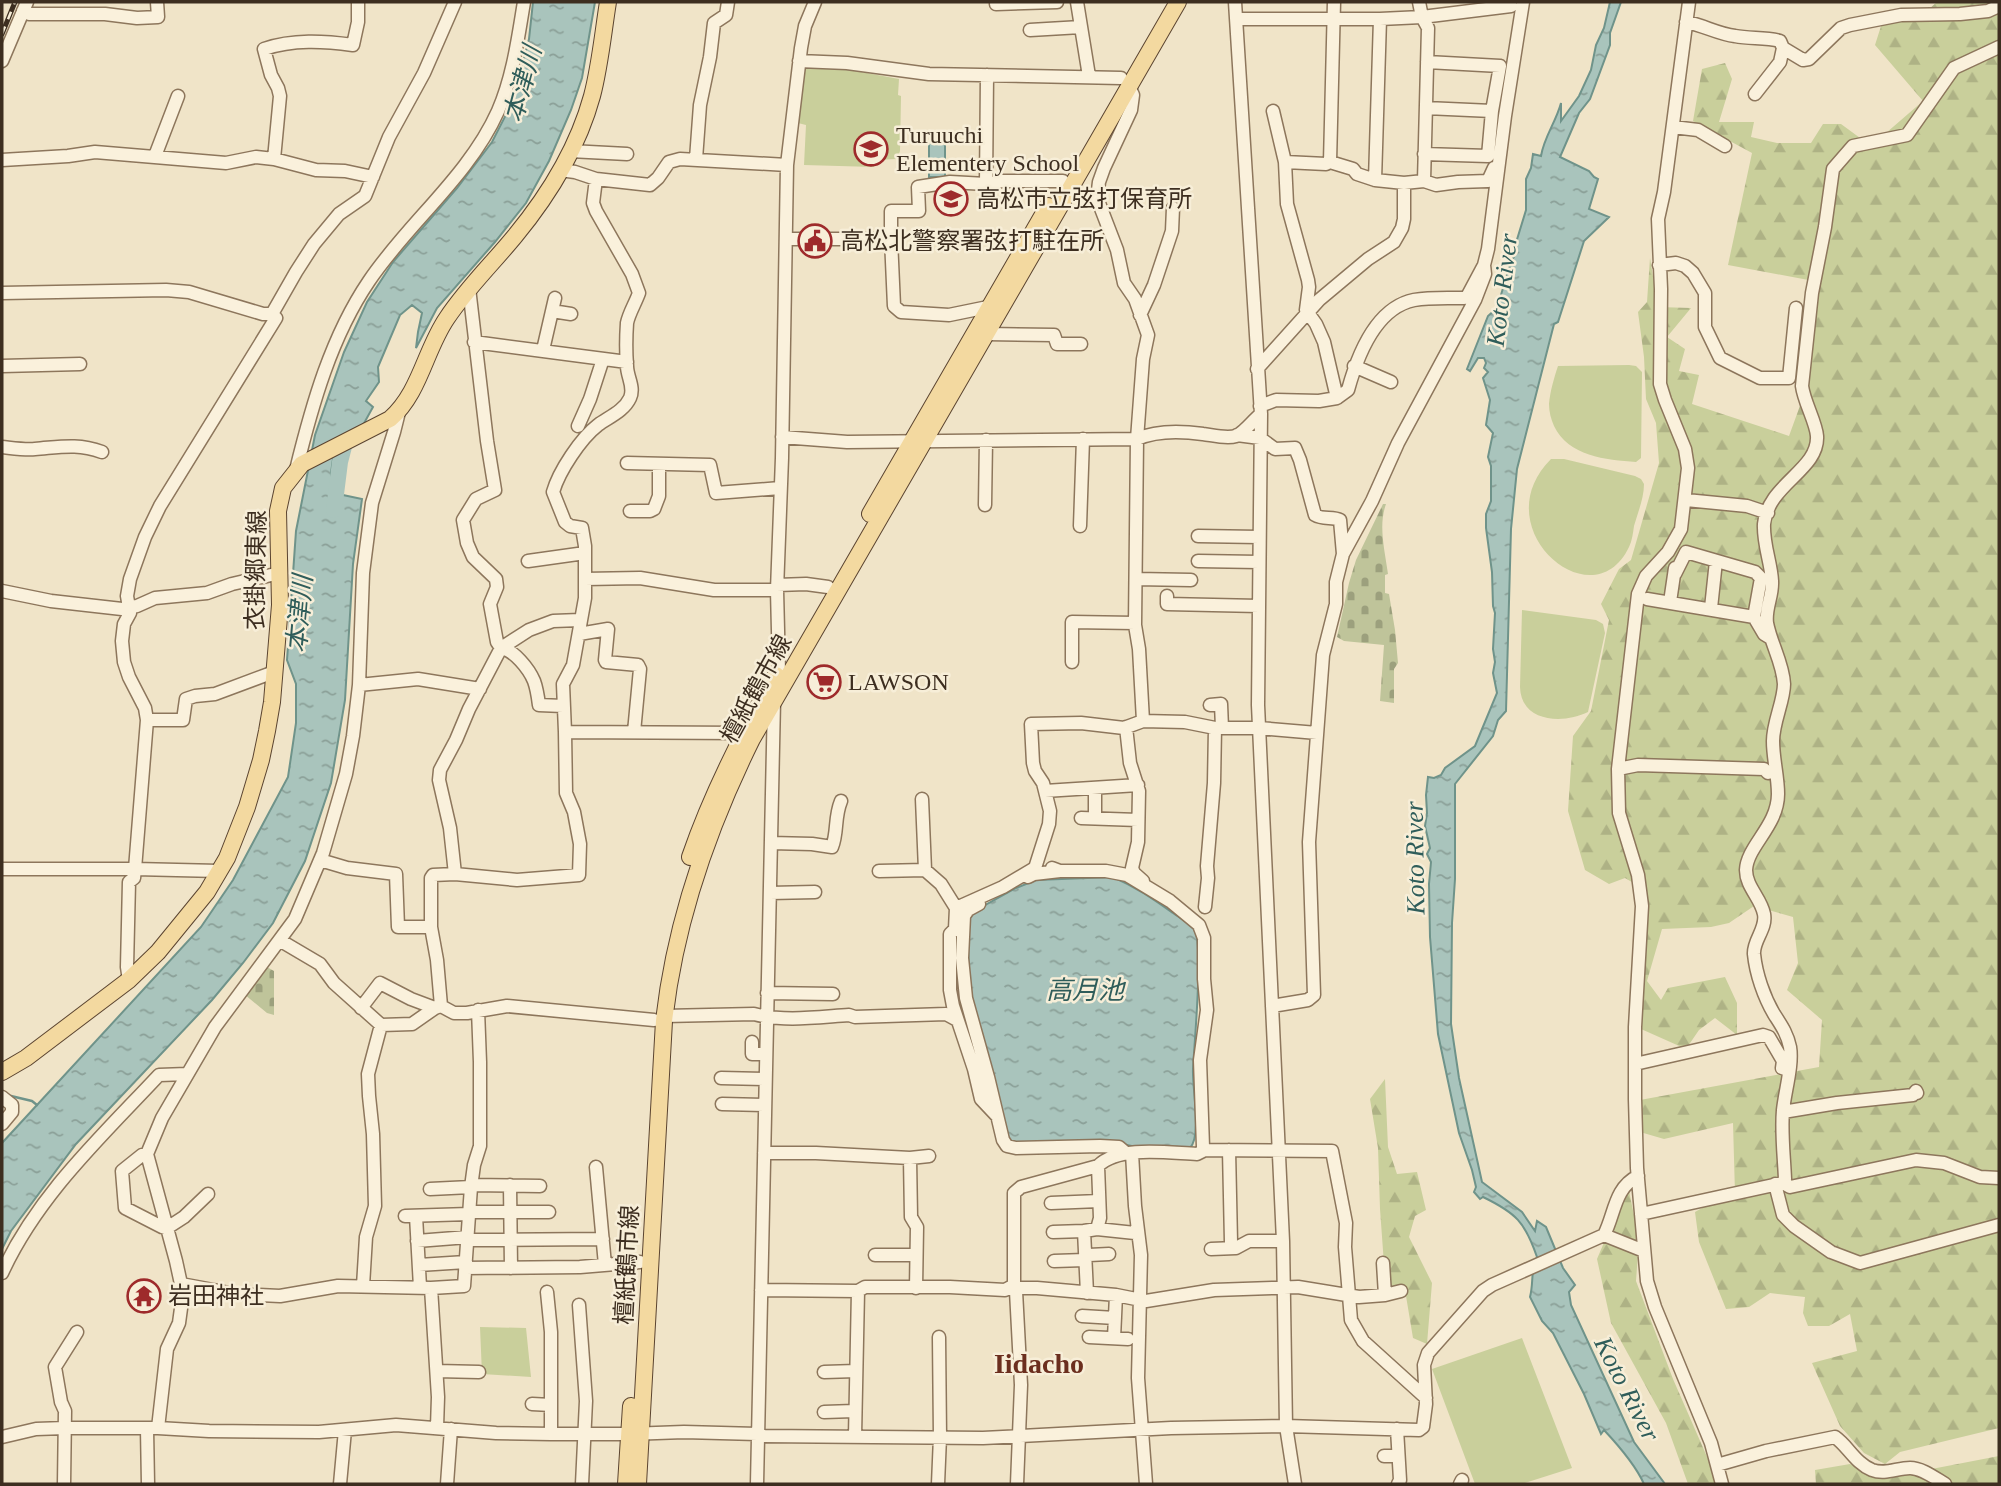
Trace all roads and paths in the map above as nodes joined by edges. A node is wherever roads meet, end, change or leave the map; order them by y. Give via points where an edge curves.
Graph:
1 (157, 2) edge
2 (358, 2) edge
3 (456, 2) edge
4 (524, 2) edge
5 (608, 2) edge
6 (728, 2) edge
7 (815, 2) edge
8 (1057, 2) edge
9 (1077, 2) edge
10 (1166, 2) edge
11 (1178, 2) edge
12 (1236, 2) edge
13 (1334, 2) edge
14 (1419, 2) edge
15 (1689, 2) edge
16 (1014, 3) edge
17 (996, 4) dead end
18 (1517, 4) edge
19 (1488, 5) edge
20 (25, 6) edge
21 (1999, 6) edge
22 (1422, 17) junction
23 (1237, 19) junction
24 (1334, 19) junction
25 (1380, 19) junction
26 (1686, 22) junction
27 (1081, 27) junction
28 (1030, 30) dead end
29 (1999, 47) edge
30 (1783, 48) junction
31 (2, 61) edge
32 (799, 61) junction
33 (1427, 62) junction
34 (987, 75) junction
35 (1089, 76) junction
36 (1125, 82) junction
37 (1755, 94) dead end
38 (178, 96) dead end
39 (1426, 108) junction
40 (1273, 111) dead end
41 (1492, 111) junction
42 (1673, 127) junction
43 (1725, 146) dead end
44 (570, 151) junction
45 (627, 154) dead end
46 (1424, 154) junction
47 (155, 156) junction
48 (274, 159) junction
49 (696, 159) junction
50 (2, 160) edge
51 (1330, 162) junction
52 (1500, 162) junction
53 (1285, 163) junction
54 (787, 165) junction
55 (560, 170) junction
56 (373, 177) junction
57 (596, 178) junction
58 (1375, 180) junction
59 (1063, 181) junction
60 (1424, 181) junction
61 (1404, 183) junction
62 (986, 184) junction
63 (1173, 208) dead end
64 (786, 239) junction
65 (891, 239) junction
66 (1484, 265) junction
67 (1659, 265) junction
68 (469, 288) junction
69 (2, 293) edge
70 (988, 307) junction
71 (1796, 308) dead end
72 (1307, 312) junction
73 (272, 314) junction
74 (571, 314) dead end
75 (1140, 315) junction
76 (987, 334) junction
77 (474, 342) junction
78 (1081, 344) dead end
79 (543, 350) junction
80 (603, 359) junction
81 (627, 362) junction
82 (80, 364) dead end
83 (2, 366) edge
84 (1354, 366) junction
85 (1257, 369) junction
86 (1391, 382) dead end
87 (1337, 398) junction
88 (1261, 410) junction
89 (394, 415) junction
90 (578, 426) dead end
91 (1237, 435) junction
92 (782, 437) junction
93 (1261, 438) junction
94 (1083, 439) junction
95 (1137, 439) junction
96 (918, 440) junction
97 (986, 440) junction
98 (2, 447) edge
99 (102, 452) dead end
100 (627, 463) dead end
101 (659, 464) junction
102 (299, 467) junction
103 (780, 488) junction
104 (1686, 500) junction
105 (985, 505) dead end
106 (630, 511) dead end
107 (1768, 513) junction
108 (1080, 526) dead end
109 (1198, 536) dead end
110 (1213, 536) junction
111 (1259, 537) junction
112 (1673, 543) junction
113 (585, 554) junction
114 (1343, 554) junction
115 (528, 561) dead end
116 (1198, 561) dead end
117 (1213, 561) junction
118 (1716, 561) junction
119 (1259, 562) junction
120 (280, 573) junction
121 (1675, 574) junction
122 (585, 579) junction
123 (1136, 579) junction
124 (1191, 580) dead end
125 (828, 587) junction
126 (777, 588) junction
127 (2, 591) edge
128 (1167, 596) dead end
129 (1647, 599) dead end
130 (1670, 602) junction
131 (1259, 606) junction
132 (130, 608) junction
133 (1711, 608) junction
134 (1754, 617) junction
135 (580, 620) junction
136 (1136, 623) junction
137 (579, 634) junction
138 (1772, 638) junction
139 (501, 648) junction
140 (1072, 662) dead end
141 (779, 671) junction
142 (274, 672) junction
143 (359, 685) junction
144 (480, 689) junction
145 (773, 702) junction
146 (1210, 705) dead end
147 (563, 706) junction
148 (147, 720) junction
149 (1143, 721) junction
150 (1126, 727) junction
151 (1219, 728) junction
152 (1259, 728) junction
153 (565, 732) junction
154 (634, 732) junction
155 (743, 733) junction
156 (1317, 733) junction
157 (1618, 769) junction
158 (1769, 773) dead end
159 (1138, 785) junction
160 (1095, 788) junction
161 (1045, 791) junction
162 (922, 799) dead end
163 (841, 801) dead end
164 (1138, 820) junction
165 (771, 843) junction
166 (320, 860) junction
167 (1035, 868) junction
168 (2, 869) edge
169 (135, 869) junction
170 (926, 870) junction
171 (219, 871) junction
172 (879, 871) dead end
173 (1060, 872) junction
174 (455, 874) junction
175 (1146, 886) junction
176 (1003, 887) junction
177 (770, 892) junction
178 (815, 892) dead end
179 (1205, 907) dead end
180 (956, 908) junction
181 (431, 927) junction
182 (281, 941) junction
183 (129, 980) junction
184 (767, 993) junction
185 (833, 994) dead end
186 (1272, 1006) junction
187 (438, 1007) junction
188 (361, 1008) junction
189 (478, 1010) junction
190 (766, 1017) junction
191 (659, 1018) junction
192 (957, 1020) junction
193 (381, 1025) junction
194 (752, 1042) dead end
195 (765, 1054) junction
196 (1635, 1064) junction
197 (1788, 1069) junction
198 (2, 1072) edge
199 (187, 1074) junction
200 (721, 1078) dead end
201 (765, 1079) junction
202 (1917, 1093) dead end
203 (2, 1097) edge
204 (722, 1104) dead end
205 (764, 1105) junction
206 (1783, 1112) junction
207 (997, 1116) junction
208 (2, 1124) edge
209 (1205, 1150) junction
210 (1229, 1150) junction
211 (1279, 1150) junction
212 (764, 1153) junction
213 (1129, 1153) junction
214 (147, 1154) junction
215 (929, 1156) dead end
216 (910, 1158) junction
217 (1098, 1166) junction
218 (596, 1167) dead end
219 (1638, 1176) junction
220 (1999, 1178) edge
221 (1779, 1184) junction
222 (510, 1185) junction
223 (471, 1186) junction
224 (540, 1186) dead end
225 (430, 1189) dead end
226 (208, 1194) dead end
227 (1100, 1201) junction
228 (1051, 1203) dead end
229 (469, 1213) junction
230 (510, 1213) junction
231 (549, 1213) dead end
232 (1641, 1214) junction
233 (1999, 1225) edge
234 (167, 1228) junction
235 (1097, 1229) junction
236 (1084, 1231) junction
237 (1053, 1232) dead end
238 (1135, 1234) dead end
239 (1604, 1234) junction
240 (467, 1239) junction
241 (603, 1239) junction
242 (511, 1240) junction
243 (417, 1241) junction
244 (1283, 1241) junction
245 (1231, 1242) dead end
246 (1211, 1249) dead end
247 (1644, 1251) junction
248 (1109, 1254) dead end
249 (875, 1255) dead end
250 (916, 1255) junction
251 (1085, 1260) junction
252 (1054, 1261) dead end
253 (640, 1262) junction
254 (1383, 1263) dead end
255 (419, 1265) junction
256 (466, 1265) junction
257 (606, 1265) junction
258 (511, 1268) junction
259 (2, 1273) edge
260 (181, 1284) junction
261 (363, 1286) junction
262 (1015, 1287) junction
263 (426, 1288) junction
264 (916, 1288) junction
265 (1284, 1289) junction
266 (761, 1290) junction
267 (858, 1291) junction
268 (1401, 1291) dead end
269 (547, 1293) dead end
270 (1087, 1293) junction
271 (1385, 1294) junction
272 (1116, 1295) junction
273 (1349, 1295) junction
274 (1140, 1299) junction
275 (579, 1305) dead end
276 (1082, 1316) dead end
277 (1115, 1318) junction
278 (76, 1332) dead end
279 (939, 1337) dead end
280 (1089, 1337) dead end
281 (1114, 1338) junction
282 (1128, 1339) dead end
283 (436, 1371) junction
284 (856, 1371) junction
285 (479, 1372) dead end
286 (824, 1372) dead end
287 (1426, 1398) junction
288 (531, 1404) dead end
289 (551, 1405) junction
290 (854, 1411) junction
291 (824, 1412) dead end
292 (1286, 1426) junction
293 (65, 1428) junction
294 (444, 1428) junction
295 (153, 1429) junction
296 (1397, 1429) junction
297 (345, 1430) junction
298 (1143, 1430) junction
299 (551, 1434) junction
300 (635, 1434) junction
301 (757, 1434) junction
302 (585, 1435) junction
303 (855, 1436) junction
304 (1019, 1436) junction
305 (2, 1437) edge
306 (940, 1437) junction
307 (1384, 1456) dead end
308 (1398, 1456) junction
309 (1717, 1465) junction
310 (64, 1484) edge
311 (149, 1484) edge
312 (340, 1484) edge
313 (447, 1484) edge
314 (582, 1484) edge
315 (626, 1484) edge
316 (638, 1484) edge
317 (757, 1484) edge
318 (938, 1484) edge
319 (1017, 1484) edge
320 (1146, 1484) edge
321 (1295, 1484) edge
322 (1398, 1484) edge
323 (1722, 1484) edge
324 (1945, 1484) edge

1 - 20 street via 158,17 137,18 29,14
2 - 48 street via 353,46 327,41 264,49 280,96
3 - 56 street
4 - 102 street via 498,111 466,162 369,281 349,314 332,351
5 - 44 main road via 592,96
6 - 49 street via 726,15 714,23
7 - 32 street
8 - 16 street
9 - 27 street
10 - 36 main road, 檀紙鶴市線
11 - 36 main road, 檀紙鶴市線
12 - 23 street
13 - 24 street
14 - 22 street
15 - 26 street
16 - 17 street
18 - 19 street
18 - 52 street
19 - 22 street
20 - 31 street
21 - 30 street via 1960,15 1900,15 1850,25 1809,59
22 - 25 street
22 - 33 street via 1428,28
23 - 24 street
23 - 85 street
24 - 25 street
24 - 51 street
25 - 58 street
26 - 30 street via 1733,36 1780,41
26 - 42 street
27 - 28 street
27 - 35 street
29 - 107 street via 1954,68 1907,135 1853,146 1833,169 1802,386 1817,435 1814,452 1784,484
30 - 37 street via 1780,62
32 - 34 street
32 - 54 street
33 - 39 street
33 - 41 street via 1500,66
34 - 35 street
34 - 62 street
35 - 36 street
36 - 59 main road, 檀紙鶴市線
36 - 75 street via 1133,95 1131,110 1104,168 1097,198 1124,283
36 - 76 main road, 檀紙鶴市線
38 - 47 street
39 - 41 street
39 - 46 street
40 - 53 street
41 - 46 street via 1488,156
42 - 43 street via 1698,130
42 - 67 street via 1658,219
44 - 45 street
44 - 55 main road
46 - 60 street
47 - 48 street via 226,163
47 - 50 street via 95,152
48 - 56 street
49 - 54 street
49 - 57 street via 669,162 650,185
51 - 53 street
51 - 58 street
52 - 60 street via 1488,181 1436,185
52 - 66 street
53 - 72 street via 1287,204 1308,279
54 - 64 street
55 - 57 street
55 - 68 main road via 515,236
56 - 73 street via 365,196 339,214 314,244
57 - 81 street via 593,203 639,293 627,324
58 - 61 street
59 - 62 street
59 - 70 main road, 檀紙鶴市線
60 - 61 street
61 - 72 street via 1404,219 1394,242
62 - 65 street via 950,182 918,187 919,211 891,211
63 - 75 street via 1172,231
64 - 65 street
64 - 92 street
65 - 70 street via 894,306 901,312 949,315
66 - 84 street via 1464,298 1412,301 1393,310 1378,324
66 - 114 street via 1475,300
67 - 71 street via 1676,263 1693,273 1705,293 1705,327 1720,358 1760,378 1789,378
67 - 104 street via 1660,384 1685,449
68 - 77 street
68 - 89 main road via 435,338 419,377
69 - 73 street via 189,292
70 - 96 main road, 檀紙鶴市線
72 - 85 street
72 - 87 street via 1324,342
73 - 132 street via 276,318 160,506 130,579
74 - 79 street via 554,304
75 - 95 street via 1148,335
76 - 78 street via 1054,335 1058,344
76 - 96 main road, 檀紙鶴市線
77 - 79 street
77 - 139 street via 495,490 476,499 463,520 472,557 496,579 491,604
79 - 80 street
80 - 81 street
80 - 90 street
81 - 113 street via 629,400 589,434 553,492 565,522 582,528
82 - 83 street
84 - 86 street
84 - 87 street via 1348,390
85 - 88 street
87 - 88 street via 1276,400
88 - 91 street
88 - 93 street
89 - 102 main road
89 - 143 street via 394,432 366,539
91 - 93 street
91 - 95 street via 1160,433
92 - 96 street via 847,442
92 - 103 street
93 - 111 street
93 - 114 street via 1275,449 1295,448 1315,515 1340,520
94 - 95 street
94 - 97 street
94 - 108 street
95 - 123 street
96 - 97 street
96 - 125 main road, 檀紙鶴市線
96 - 145 main road, 檀紙鶴市線
97 - 105 street
98 - 99 street via 67,446
100 - 101 street
101 - 103 street via 710,465 716,494
101 - 106 street via 659,496 654,509
102 - 120 main road, 衣掛郷東線 via 283,488 278,511
103 - 126 street
104 - 107 street via 1747,506
104 - 112 street via 1681,529
107 - 138 street via 1765,542 1772,583 1766,611
109 - 110 street
110 - 111 street
110 - 117 street
111 - 119 street
112 - 121 street
112 - 157 street via 1646,576 1638,594
113 - 115 street
113 - 122 street
114 - 156 street via 1323,655
116 - 117 street
117 - 119 street
118 - 121 street via 1686,552
118 - 133 street
118 - 134 street via 1761,578
119 - 131 street
120 - 132 street via 207,593 155,598
120 - 142 main road, 衣掛郷東線
121 - 130 street
122 - 126 street via 639,578 714,590
122 - 135 street
123 - 124 street
123 - 136 street
125 - 126 street
125 - 141 main road, 檀紙鶴市線
126 - 141 street
127 - 132 street
128 - 131 street via 1167,604
129 - 130 street
130 - 133 street
131 - 152 street
132 - 148 street via 122,641 124,662
133 - 134 street
134 - 138 street
135 - 137 street
135 - 139 street via 553,621
136 - 140 street via 1072,622
136 - 149 street
137 - 147 street via 573,665 563,684
137 - 154 street via 608,629 605,660 638,665
138 - 197 street via 1784,686 1773,741 1779,796 1746,869 1764,914 1754,953 1760,982 1788,1038
139 - 144 street
139 - 147 street via 513,654 533,678 539,705
141 - 145 street
141 - 155 main road, 檀紙鶴市線
142 - 148 street via 215,694 186,699 183,720
142 - 171 main road, 衣掛郷東線 via 261,760 247,807
143 - 144 street via 418,679
143 - 166 street via 346,774
144 - 174 street via 440,770
145 - 165 street
145 - 191 main road, 檀紙鶴市線 via 731,781 695,873
146 - 151 street via 1222,704
147 - 153 street
148 - 169 street
149 - 150 street
149 - 151 street
150 - 159 street
150 - 161 street via 1031,724 1033,762
151 - 152 street
151 - 179 street
152 - 156 street
152 - 186 street
153 - 154 street
153 - 174 street via 566,793 580,844 579,875 517,880
154 - 155 street
155 - 191 main road, 檀紙鶴市線 via 685,872 659,979
156 - 186 street via 1309,842 1314,995
157 - 158 street via 1638,765 1764,769
157 - 196 street via 1619,813 1638,875 1642,906
159 - 160 street
159 - 164 street
160 - 161 street
160 - 164 street via 1088,818
161 - 167 street via 1049,824
162 - 170 street
163 - 165 street via 832,847
164 - 175 street via 1132,869
165 - 177 street
166 - 181 street via 396,874 398,927
166 - 182 street via 299,912
167 - 173 street
167 - 176 street
168 - 169 street
169 - 171 street
169 - 183 street via 130,883
170 - 172 street
170 - 180 street
171 - 183 main road, 衣掛郷東線 via 158,952
173 - 175 street via 1118,872
173 - 176 street via 1034,874
174 - 181 street via 431,878
175 - 209 street via 1199,925 1203,937 1207,1010 1200,1070
176 - 180 street
176 - 207 street via 964,916 962,958 966,998
177 - 178 street
177 - 184 street
180 - 192 street via 955,929 950,934 950,990
181 - 187 street via 438,960
182 - 188 street via 320,964
182 - 199 street via 215,1027
183 - 198 main road, 衣掛郷東線
184 - 185 street via 808,988
184 - 190 street
186 - 211 street
187 - 188 street via 380,983
187 - 189 street via 454,1013
187 - 193 street via 412,1024
188 - 193 street
189 - 191 street via 507,1006
189 - 223 street via 480,1146
190 - 191 street
190 - 192 street via 946,1014
190 - 195 street
191 - 253 main road, 檀紙鶴市線
191 - 300 main road, 檀紙鶴市線
192 - 207 street via 981,1099
193 - 261 street via 368,1074 375,1206 366,1237
194 - 195 street via 752,1054
195 - 201 street
196 - 197 street via 1763,1035 1769,1037 1783,1061 1782,1068
196 - 219 street
197 - 206 street
199 - 214 street
199 - 259 street via 159,1075 76,1163 44,1200
200 - 201 street
201 - 205 street
202 - 206 street
203 - 208 street via 12,1105 12,1112
204 - 205 street
205 - 212 street
206 - 221 street via 1785,1179
207 - 213 street via 1007,1146 1109,1146
209 - 210 street
209 - 213 street via 1197,1154
210 - 211 street
210 - 245 street via 1234,1199
211 - 244 street
211 - 273 street via 1332,1151 1346,1223
212 - 216 street
212 - 266 street
213 - 217 street via 1105,1159
213 - 274 street via 1141,1255
214 - 234 street
214 - 234 street via 122,1171 125,1208
215 - 216 street
216 - 250 street
217 - 227 street
217 - 262 street via 1021,1187 1014,1194
218 - 241 street
219 - 232 street
219 - 239 street via 1618,1195
220 - 221 street via 1916,1160 1790,1186
221 - 232 street
221 - 233 street via 1783,1214 1794,1226 1831,1252 1860,1263
222 - 223 street
222 - 224 street
222 - 230 street
223 - 225 street
223 - 229 street
226 - 234 street
227 - 228 street
227 - 235 street
229 - 230 street
229 - 240 street
229 - 243 street via 411,1216
230 - 231 street
230 - 242 street
232 - 247 street
234 - 260 street
235 - 236 street
235 - 238 street
236 - 237 street
236 - 251 street
239 - 247 street
239 - 287 street via 1483,1291 1428,1353
240 - 242 street
240 - 243 street
240 - 256 street
241 - 242 street
241 - 257 street
242 - 258 street
243 - 255 street
244 - 246 street via 1249,1241 1236,1248
244 - 265 street
247 - 309 street via 1655,1307
248 - 251 street via 1089,1255
249 - 250 street
250 - 264 street
251 - 252 street
251 - 270 street
253 - 257 street
253 - 300 main road, 檀紙鶴市線
254 - 271 street
255 - 256 street
255 - 263 street
256 - 258 street
256 - 263 street via 464,1286
257 - 258 street
260 - 261 street via 280,1296
260 - 295 street via 179,1323 167,1349
261 - 263 street
262 - 264 street
262 - 270 street
262 - 304 street
263 - 283 street
264 - 267 street via 865,1287
265 - 273 street
265 - 274 street via 1214,1290
265 - 292 street
266 - 267 street
266 - 301 street
267 - 284 street
268 - 271 street
269 - 289 street
270 - 272 street
271 - 273 street
272 - 274 street
272 - 277 street
273 - 287 street via 1351,1320 1363,1341
274 - 298 street via 1138,1378
275 - 302 street
276 - 277 street
277 - 281 street
278 - 293 street via 55,1367
279 - 306 street
280 - 281 street
281 - 282 street
283 - 285 street
283 - 294 street
284 - 286 street
284 - 290 street
287 - 296 street via 1423,1427
288 - 289 street
289 - 299 street
290 - 291 street
290 - 303 street
292 - 296 street
292 - 298 street
292 - 321 street
293 - 295 street
293 - 305 street
293 - 310 street
294 - 297 street via 396,1425
294 - 299 street
294 - 313 street
295 - 297 street
295 - 311 street
296 - 308 street
297 - 312 street
298 - 304 street
298 - 320 street
299 - 302 street
300 - 301 street
300 - 302 street
300 - 315 main road, 檀紙鶴市線
300 - 316 main road, 檀紙鶴市線
301 - 303 street
301 - 317 street
302 - 314 street
303 - 306 street
304 - 306 street
304 - 319 street
306 - 318 street
307 - 308 street
308 - 322 street
309 - 323 street
309 - 324 street via 1835,1437 1873,1471 1910,1468

